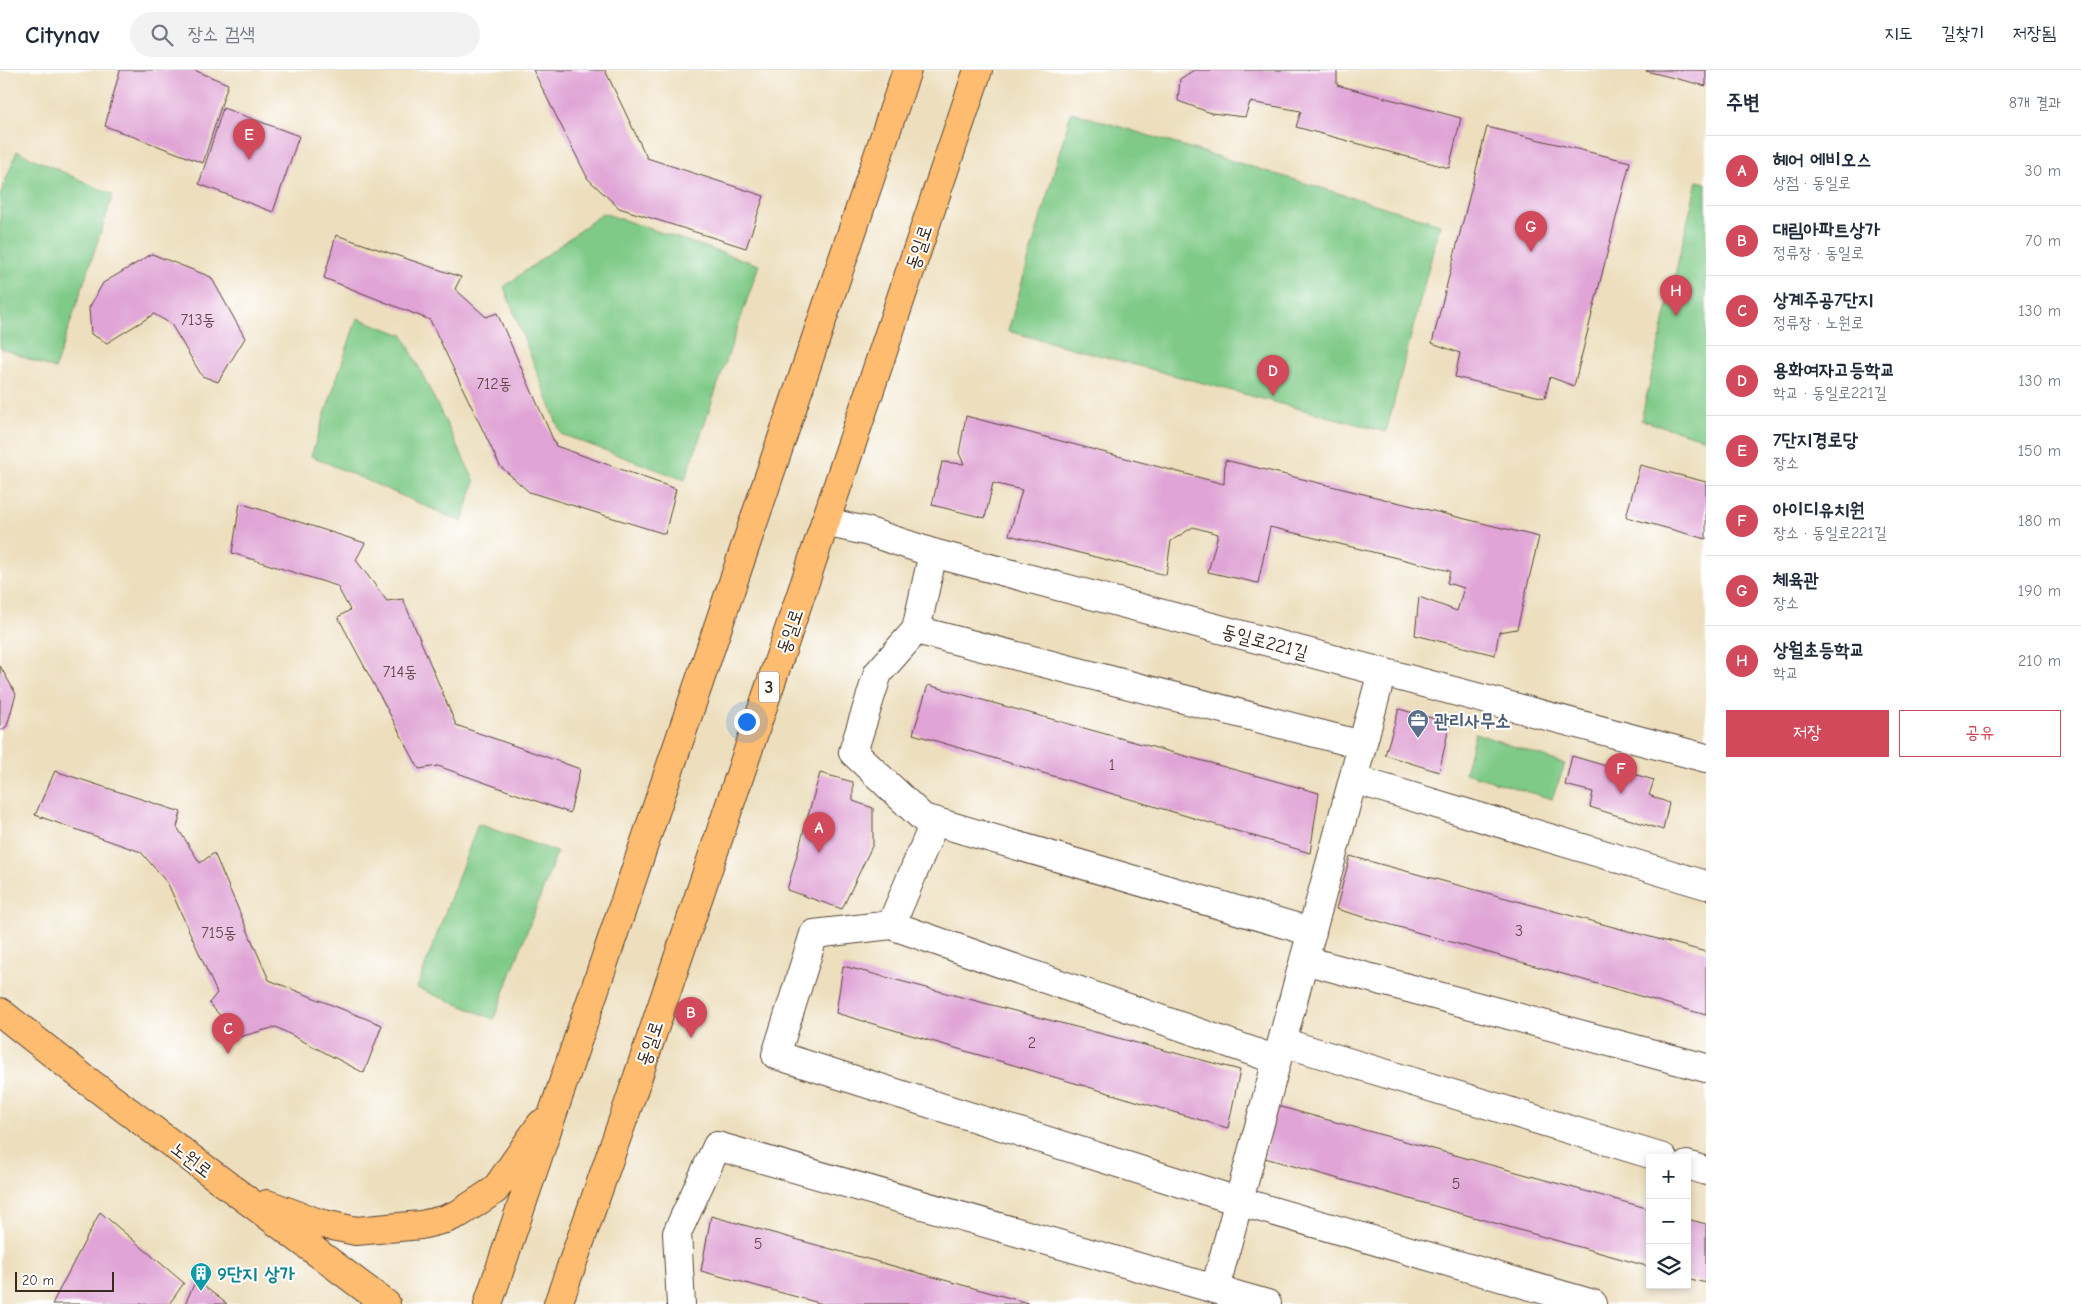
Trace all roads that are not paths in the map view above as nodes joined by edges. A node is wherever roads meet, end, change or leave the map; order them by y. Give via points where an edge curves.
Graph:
1 (907, 70) edge
2 (978, 70) edge
3 (825, 522) junction
4 (933, 553) junction
5 (916, 630) junction
6 (1382, 672) junction
7 (1362, 745) junction
8 (1706, 758) edge
9 (1353, 779) junction
10 (935, 821) junction
11 (1706, 886) edge
12 (891, 925) junction
13 (1312, 932) junction
14 (1304, 960) junction
15 (0, 1012) edge
16 (1279, 1051) junction
17 (1706, 1068) edge
18 (560, 1096) junction
19 (1649, 1154) edge
20 (1691, 1166) edge
21 (1706, 1171) edge
22 (238, 1193) junction
23 (1238, 1201) junction
24 (1215, 1289) junction
25 (386, 1304) edge
26 (488, 1304) edge
27 (558, 1304) edge
28 (681, 1304) edge
29 (1268, 1304) edge
30 (1593, 1304) edge

1 - 18 main road
2 - 3 main road, 동일로 / 3
3 - 4 street, 동일로221길 via 866,531
3 - 27 main road, 동일로 / 3
4 - 5 street
4 - 6 street, 동일로221길
5 - 7 street
5 - 10 street via 878,673 853,752 923,818
6 - 7 street
6 - 8 street, 동일로221길
7 - 9 street
9 - 11 street
9 - 13 street
10 - 12 street
10 - 13 street
12 - 16 street
12 - 23 street via 814,934 776,1055
13 - 14 street
14 - 16 street
14 - 17 street
15 - 22 main road, 노원로
16 - 19 street
16 - 23 street
18 - 22 main road via 495,1190 446,1219 420,1225 356,1231 319,1223
18 - 26 main road
20 - 21 street
22 - 25 main road, 노원로
23 - 24 street
23 - 30 street
24 - 28 street via 717,1146 677,1233
24 - 29 street

